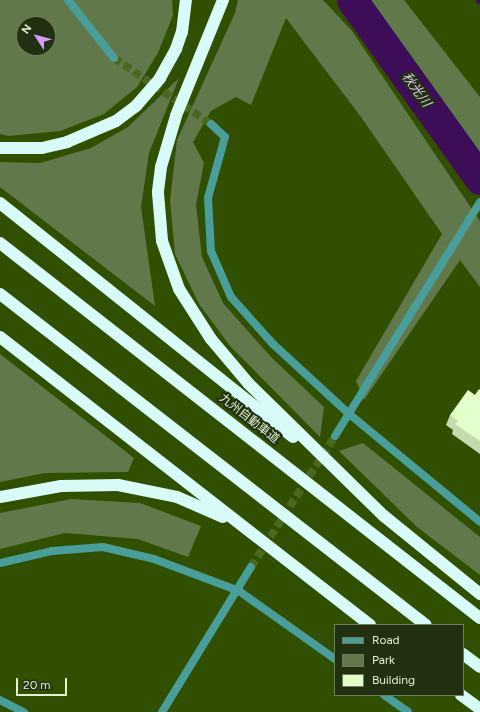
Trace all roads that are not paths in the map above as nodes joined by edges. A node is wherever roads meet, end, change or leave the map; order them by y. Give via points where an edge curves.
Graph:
1 (68, 0) edge
2 (186, 0) edge
3 (224, 0) edge
4 (114, 58) tunnel mouth
5 (211, 124) tunnel mouth
6 (0, 148) edge
7 (480, 202) edge
8 (0, 203) edge
9 (0, 243) edge
10 (0, 294) edge
11 (0, 337) edge
12 (348, 413) junction
13 (335, 436) tunnel mouth
14 (340, 474) junction
15 (0, 497) edge
16 (480, 522) edge
17 (260, 540) junction
18 (0, 563) edge
19 (251, 568) tunnel mouth
20 (239, 590) junction
21 (480, 594) edge
22 (480, 618) edge
23 (369, 624) edge
24 (425, 624) edge
25 (464, 655) edge
26 (334, 658) edge
27 (480, 667) edge
28 (385, 696) edge
29 (462, 696) edge
30 (0, 700) edge
31 (480, 709) edge
32 (24, 712) edge
33 (162, 712) edge
34 (408, 712) edge

1 - 4 street
2 - 6 highway via 182,32 173,56 160,78 136,106 116,121 66,142 42,148
3 - 14 highway via 167,142 158,192 162,241 178,289 211,340 249,384
5 - 12 street via 225,137 208,198 211,251 231,297 273,344
7 - 12 street
8 - 14 highway
9 - 22 highway, 九州自動車道
10 - 24 highway
11 - 17 highway
12 - 13 street
12 - 16 street
14 - 21 highway via 384,516
15 - 17 highway via 61,486 118,485 177,497 232,522
17 - 23 highway
18 - 20 street via 52,551 103,547 154,559
19 - 20 street
20 - 26 street
20 - 33 street
25 - 27 highway
28 - 34 street
29 - 31 highway
30 - 32 street

